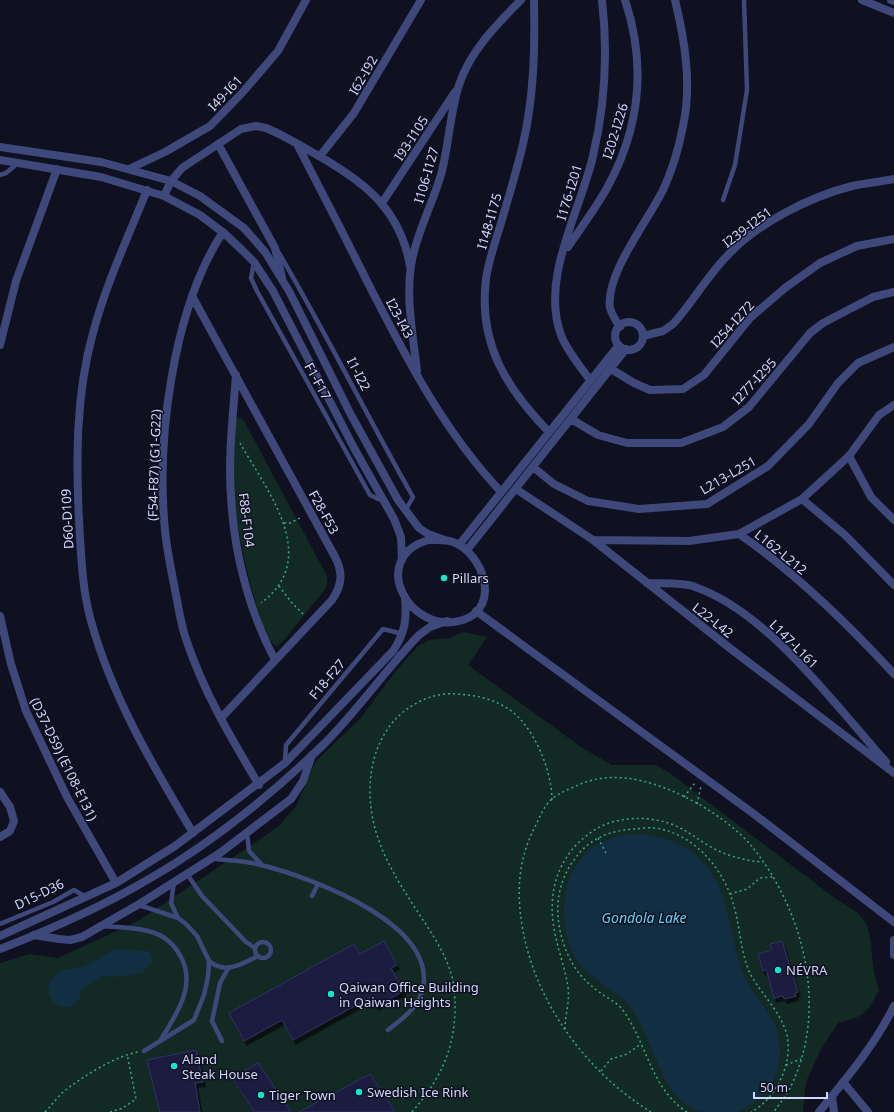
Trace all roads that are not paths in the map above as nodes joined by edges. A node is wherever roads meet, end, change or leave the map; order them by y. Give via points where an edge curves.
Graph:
1 (306, 0) edge
2 (421, 0) edge
3 (521, 0) edge
4 (534, 0) edge
5 (602, 0) edge
6 (625, 0) edge
7 (675, 0) edge
8 (744, 0) edge
9 (862, 0) edge
10 (891, 0) edge
11 (894, 1) edge
12 (894, 13) edge
13 (459, 84) junction
14 (218, 144) junction
15 (297, 144) junction
16 (0, 147) edge
17 (320, 156) junction
18 (0, 160) edge
19 (18, 163) junction
20 (57, 169) junction
21 (129, 169) junction
22 (0, 175) edge
23 (894, 180) edge
24 (171, 181) junction
25 (147, 190) junction
26 (164, 196) junction
27 (723, 200) dead end
28 (382, 204) junction
29 (222, 232) junction
30 (894, 239) edge
31 (275, 248) junction
32 (563, 254) junction
33 (254, 262) junction
34 (411, 272) junction
35 (282, 280) junction
36 (894, 292) edge
37 (192, 296) junction
38 (4, 311) edge
39 (620, 326) junction
40 (643, 336) junction
41 (0, 345) edge
42 (618, 345) junction
43 (894, 347) edge
44 (626, 350) junction
45 (611, 369) junction
46 (236, 375) junction
47 (418, 376) junction
48 (590, 380) junction
49 (894, 404) edge
50 (571, 419) junction
51 (549, 432) junction
52 (849, 456) junction
53 (533, 467) junction
54 (516, 489) junction
55 (501, 492) junction
56 (382, 499) junction
57 (802, 499) junction
58 (405, 511) junction
59 (894, 520) edge
60 (739, 534) junction
61 (445, 540) junction
62 (593, 540) junction
63 (458, 545) junction
64 (467, 550) junction
65 (402, 560) junction
66 (646, 583) junction
67 (894, 585) edge
68 (405, 598) junction
69 (476, 611) junction
70 (0, 616) edge
71 (446, 621) junction
72 (403, 634) junction
73 (275, 660) junction
74 (894, 674) edge
75 (221, 718) junction
76 (312, 755) junction
77 (285, 763) junction
78 (894, 773) edge
79 (258, 785) junction
80 (0, 792) edge
81 (193, 833) junction
82 (247, 833) junction
83 (0, 837) edge
84 (211, 858) junction
85 (263, 866) junction
86 (187, 874) junction
87 (174, 882) junction
88 (116, 883) junction
89 (318, 884) junction
90 (312, 896) dead end
91 (86, 897) junction
92 (138, 905) junction
93 (178, 918) junction
94 (894, 922) edge
95 (0, 924) edge
96 (103, 926) junction
97 (34, 935) junction
98 (0, 936) edge
99 (894, 940) edge
100 (255, 948) junction
101 (0, 949) edge
102 (894, 955) edge
103 (258, 956) junction
104 (209, 961) junction
105 (229, 967) junction
106 (894, 1006) edge
107 (388, 1030) dead end
108 (222, 1041) dead end
109 (159, 1042) junction
110 (144, 1051) road end
111 (843, 1082) junction
112 (832, 1096) junction
113 (819, 1112) edge
114 (834, 1112) edge
115 (868, 1112) edge

1 - 21 street, I49-I61 via 278,52 210,126
2 - 17 street, I62-I92 via 354,113
3 - 13 street, I106-I127 via 484,41
4 - 51 street, I148-I175 via 535,47 531,102 517,165 488,264 485,294 488,332 502,372 521,402
5 - 32 street, I176-I201 via 605,70 597,131 593,157
6 - 32 street, I202-I226 via 637,50 637,106 622,154 608,187
7 - 39 street via 685,56 686,112 664,188 612,285 610,308
8 - 27 lane via 747,90 735,165
9 - 12 street
10 - 11 street
13 - 28 street, I93-I105
13 - 34 street, I106-I127 via 443,166 417,243
14 - 15 street via 241,129 256,126 272,130
14 - 24 street via 182,168
14 - 31 street
15 - 17 street
15 - 47 street, I23-I43
16 - 21 street via 78,158
17 - 28 street via 359,181
18 - 19 street
19 - 20 street
19 - 22 lane
20 - 25 street via 101,177
20 - 38 street
21 - 24 street
23 - 40 street, I239-I251 via 834,191 806,202 772,221 726,257 669,327 661,332
24 - 26 street
24 - 35 street via 200,196 244,228 265,252
25 - 26 street
25 - 81 street, D60-D109 via 101,306 81,393 77,474 80,552 91,622 119,697
26 - 29 street via 200,215
28 - 34 street via 405,241
29 - 33 street
29 - 37 street, (F54-F87) (G1-G22) via 203,265
30 - 45 street, I254-I272 via 857,246 820,263 750,318 704,375 683,389 650,390
31 - 35 street
31 - 58 lane, I1-I22 via 413,497
32 - 48 street, I176-I201 via 554,286 558,327 564,343
33 - 56 street via 273,291
33 - 56 lane, F1-F17 via 251,278 268,312 370,494
34 - 47 street, I106-I127 via 411,310
35 - 58 street
36 - 50 street, I277-I295 via 873,296 810,333 749,407 723,427 681,443 627,443 598,435
37 - 46 street, F28-F53
37 - 75 street, (F54-F87) (G1-G22) via 182,330 168,401 163,488 164,528 169,564 186,639 202,681
38 - 41 street
39 - 40 street via 633,323 640,328
39 - 42 street via 616,334
40 - 44 street via 639,346
42 - 44 street
42 - 48 street
43 - 53 street, L213-L251 via 858,363 838,383 809,424 768,466 707,504 639,509 588,501 554,484
44 - 45 street
45 - 50 street
46 - 73 street, F88-F104 via 230,496 236,539 253,609
46 - 73 street, F28-F53 via 338,562 341,576 337,593
47 - 55 street, I23-I43 via 458,442
48 - 51 street
49 - 52 street via 879,415
50 - 53 street
51 - 55 street
52 - 57 street
52 - 59 street via 871,497
53 - 54 street
54 - 62 street, L22-L42
54 - 64 street
55 - 63 street
56 - 65 street via 400,531
57 - 60 street
57 - 67 street via 844,535
58 - 61 street via 418,528
60 - 62 street, L162-L212 via 689,541
60 - 74 street, L162-L212 via 774,558
61 - 63 street
61 - 65 street via 429,540 416,545
62 - 66 street, L22-L42
63 - 64 street
64 - 69 street via 477,562 484,581 484,599
65 - 68 street via 399,580
66 - 78 street, L22-L42
66 - 78 street, L147-L161 via 694,586 734,606 775,639 806,671
68 - 71 street via 412,607 426,616
68 - 72 street
69 - 71 street via 462,620
69 - 94 street via 702,776
70 - 88 street, (D37-D59) (E108-E131) via 11,664 26,711 67,797
71 - 76 street via 430,627 419,635 365,700
72 - 77 street via 393,651
72 - 77 lane, F18-F27 via 383,629 286,745
73 - 75 street, F28-F53
75 - 79 street, (F54-F87) (G1-G22)
76 - 82 street via 303,781 291,799
76 - 97 street via 240,816 144,882 106,903
77 - 79 street
79 - 81 street
80 - 83 street via 10,807 14,821 10,831
81 - 88 street
82 - 84 street
82 - 85 lane via 249,851
84 - 85 lane
84 - 86 street
85 - 89 lane
86 - 87 street
86 - 100 lane via 202,896 246,942
87 - 92 street
87 - 93 lane via 171,903
88 - 91 street
89 - 90 lane
89 - 107 lane via 364,905 402,933 413,947 422,966 420,998 409,1012
91 - 95 lane, D15-D36 via 74,890 53,902
91 - 98 street
92 - 93 lane
92 - 96 street
93 - 104 lane via 197,936
96 - 97 street via 70,940
96 - 109 lane via 148,932 163,937 177,949 185,964 188,980 184,998
97 - 101 street
99 - 102 street
100 - 103 lane
100 - 103 lane via 263,942 270,948 270,953 266,957
103 - 105 lane via 238,967
104 - 105 lane via 215,965
104 - 109 lane via 204,994 194,1020
105 - 108 lane via 220,983 212,1021
106 - 111 street via 886,1022
109 - 110 lane
111 - 112 street
111 - 115 street
112 - 113 street
112 - 114 street

